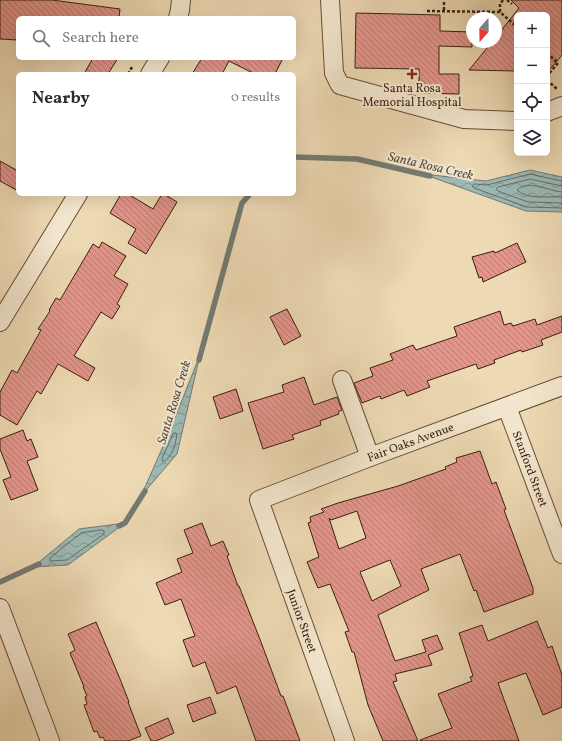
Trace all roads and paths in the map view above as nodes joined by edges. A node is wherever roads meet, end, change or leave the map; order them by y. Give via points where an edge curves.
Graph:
1 (181, 0) edge
2 (330, 0) edge
3 (444, 0) edge
4 (503, 0) edge
5 (507, 0) edge
6 (512, 4) dead end
7 (444, 10) junction
8 (427, 11) dead end
9 (500, 12) joint
10 (502, 14) edge
11 (178, 16) edge
12 (514, 24) edge
13 (550, 56) edge
14 (159, 60) edge
15 (151, 72) edge
16 (550, 72) edge
17 (562, 106) edge
18 (550, 111) edge
19 (514, 121) edge
20 (77, 196) edge
21 (0, 322) edge
22 (342, 380) dead end
23 (562, 386) edge
24 (507, 407) junction
25 (370, 458) junction
26 (259, 500) joint
27 (562, 554) edge
28 (0, 608) edge
29 (50, 741) edge
30 (346, 741) edge

1 - 11 street
2 - 19 street via 334,73 340,85 464,120
3 - 7 path
4 - 9 path
5 - 6 path
7 - 8 path
7 - 9 path
10 - 12 path
13 - 16 path via 558,63
14 - 15 street
17 - 18 street
20 - 21 street
22 - 25 street
23 - 24 street, Fair Oaks Avenue
24 - 25 street, Fair Oaks Avenue
24 - 27 street, Stanford Street
25 - 26 street, Fair Oaks Avenue
26 - 30 street, Junior Street
28 - 29 street

